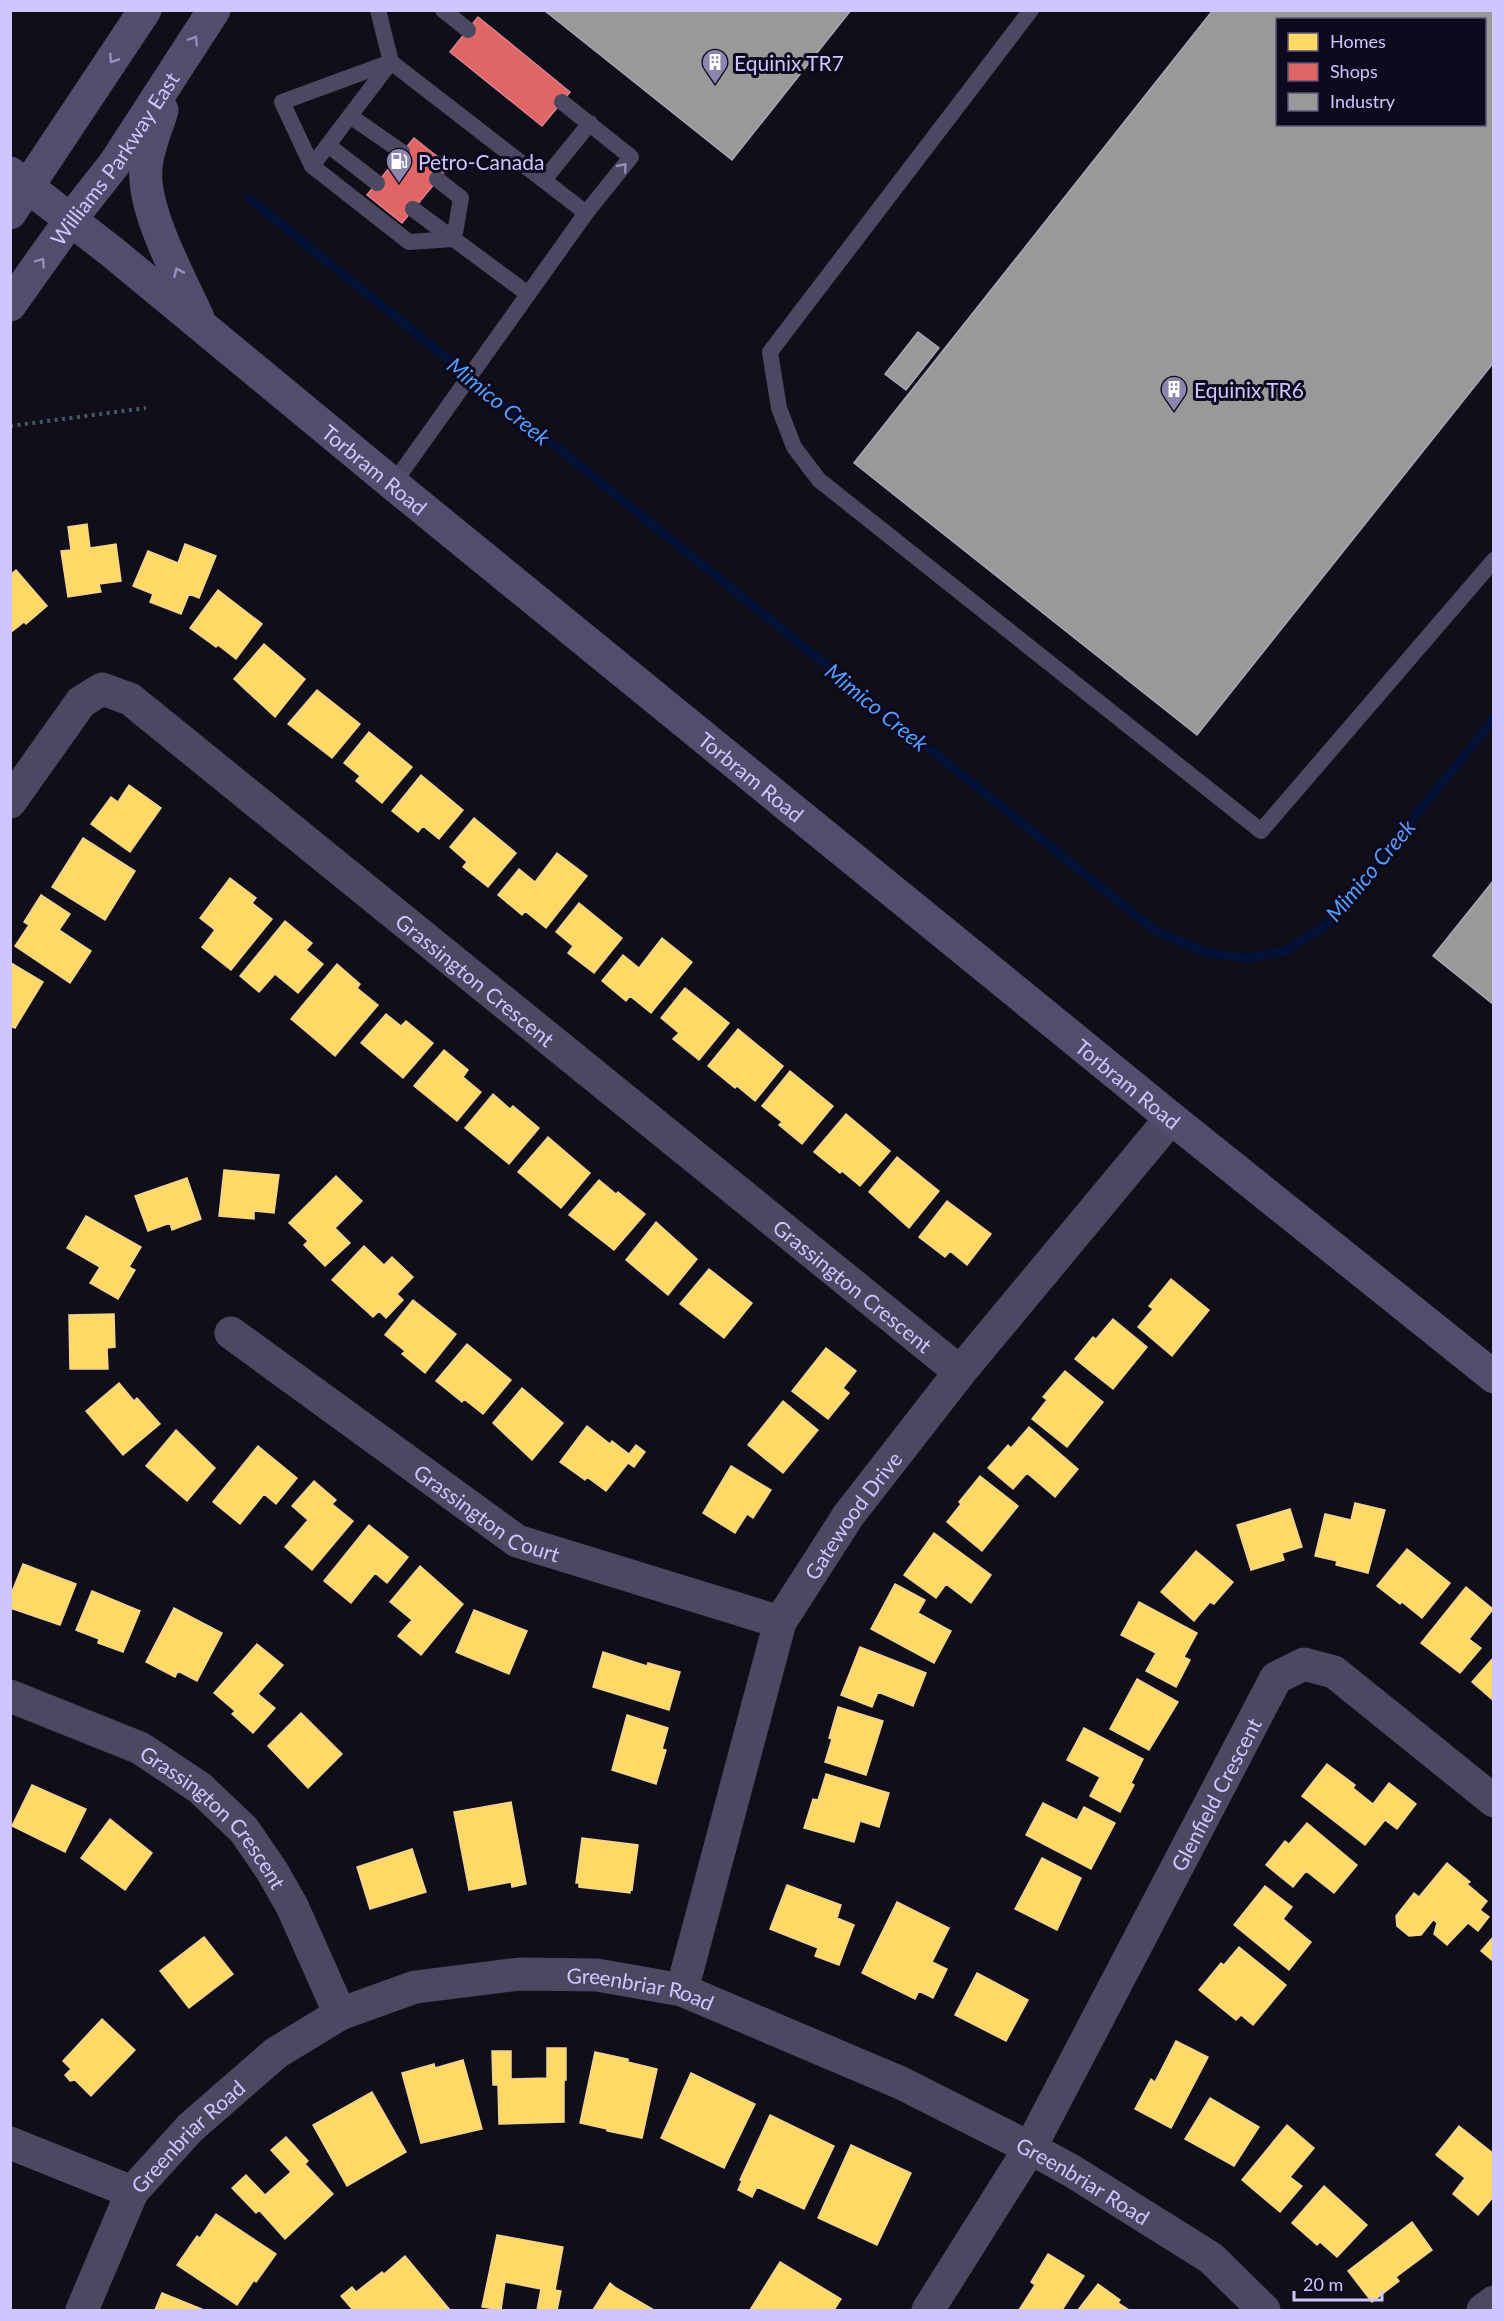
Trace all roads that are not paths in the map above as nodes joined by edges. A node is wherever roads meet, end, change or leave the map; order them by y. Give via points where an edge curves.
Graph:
1 (145, 10) edge
2 (214, 10) edge
3 (378, 10) edge
4 (443, 10) edge
5 (1031, 10) edge
6 (468, 30) dead end
7 (391, 62) junction
8 (175, 70) junction
9 (561, 102) dead end
10 (350, 116) junction
11 (590, 123) junction
12 (328, 145) junction
13 (402, 152) dead end
14 (312, 166) junction
15 (438, 179) dead end
16 (544, 180) junction
17 (377, 183) dead end
18 (16, 191) edge
19 (413, 209) dead end
20 (586, 213) junction
21 (71, 219) junction
22 (454, 239) junction
23 (528, 294) junction
24 (10, 305) edge
25 (201, 326) junction
26 (393, 484) junction
27 (1494, 561) edge
28 (10, 802) edge
29 (1171, 1118) junction
30 (231, 1334) dead end
31 (960, 1372) junction
32 (1494, 1377) edge
33 (780, 1622) junction
34 (10, 1696) edge
35 (1494, 1801) edge
36 (682, 1990) junction
37 (340, 2014) junction
38 (10, 2144) edge
39 (1030, 2148) junction
40 (132, 2193) junction
41 (1494, 2302) edge
42 (82, 2310) edge
43 (928, 2310) edge
44 (1264, 2310) edge
45 (1483, 2310) edge

1 -> 18 main road
8 -> 2 main road, Williams Parkway East
3 - 7 lane
4 - 6 lane
5 - 27 lane via 770,352 779,408 794,447 819,480 1261,831
7 - 10 lane
7 - 14 lane via 282,102
7 - 16 lane
8 - 21 main road, Williams Parkway East via 116,163
25 -> 8 main road via 151,213 146,190 146,166
9 - 11 lane
10 - 12 lane
10 - 13 lane
11 - 16 lane
20 -> 11 lane via 632,157
12 - 14 lane
12 - 17 lane
14 - 22 lane via 409,242
15 - 22 lane via 461,198
16 - 20 lane
18 - 21 main road, Torbram Road
19 - 22 lane
20 - 23 lane
24 -> 21 main road, Williams Parkway East
21 - 25 main road, Torbram Road
22 - 23 lane
23 - 26 lane
25 - 26 main road, Torbram Road
26 - 29 main road, Torbram Road
28 - 31 street, Grassington Crescent via 81,702 102,689 130,699
29 - 31 street, Gatewood Drive
29 - 32 main road, Torbram Road
30 - 33 street, Grassington Court via 517,1541
31 - 33 street, Gatewood Drive via 848,1515
33 - 36 street, Gatewood Drive
34 - 37 street, Grassington Crescent via 141,1748 200,1788 244,1830 292,1906
35 - 39 street, Glenfield Crescent via 1334,1672 1304,1664 1276,1678
36 - 37 street, Greenbriar Road via 597,1975 520,1974 416,1987
36 - 39 street, Greenbriar Road via 901,2083
37 - 40 street, Greenbriar Road via 276,2053 226,2095 190,2127
38 - 40 street
39 - 43 street, Glenfield Crescent
39 - 44 street, Greenbriar Road via 1210,2258
40 - 42 street, Greenbriar Road
41 - 45 street

